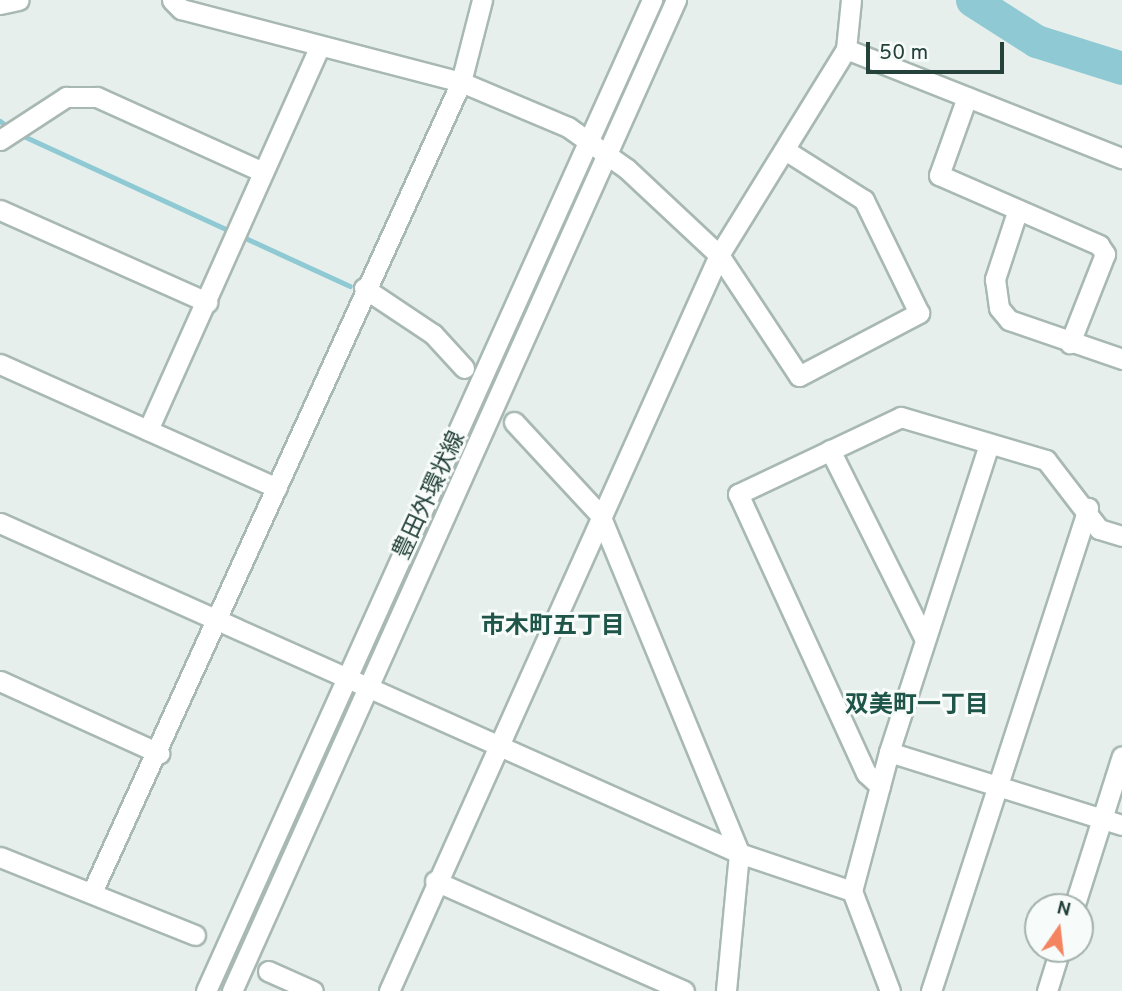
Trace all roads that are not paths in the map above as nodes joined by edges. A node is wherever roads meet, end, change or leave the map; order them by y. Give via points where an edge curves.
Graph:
1 (19, 0) edge
2 (172, 0) edge
3 (482, 0) edge
4 (652, 0) edge
5 (676, 0) edge
6 (851, 0) edge
7 (0, 4) edge
8 (320, 47) junction
9 (846, 49) junction
10 (461, 82) junction
11 (967, 97) junction
12 (9, 134) edge
13 (589, 142) junction
14 (785, 150) junction
15 (606, 153) junction
16 (1122, 158) edge
17 (263, 172) junction
18 (0, 209) edge
19 (1017, 212) junction
20 (719, 255) junction
21 (364, 288) junction
22 (208, 302) junction
23 (1070, 343) junction
24 (1122, 359) edge
25 (0, 365) edge
26 (464, 368) dead end
27 (514, 422) dead end
28 (148, 429) junction
29 (989, 444) junction
30 (830, 450) junction
31 (277, 488) junction
32 (1088, 508) junction
33 (600, 515) junction
34 (0, 523) edge
35 (1122, 536) edge
36 (218, 619) junction
37 (925, 638) junction
38 (348, 678) junction
39 (0, 681) edge
40 (369, 687) junction
41 (495, 744) junction
42 (889, 752) junction
43 (159, 753) junction
44 (1122, 755) edge
45 (880, 786) junction
46 (1001, 786) junction
47 (1102, 819) junction
48 (1122, 825) edge
49 (739, 853) junction
50 (0, 857) edge
51 (436, 881) junction
52 (93, 890) junction
53 (852, 891) junction
54 (1078, 893) edge
55 (195, 935) dead end
56 (1056, 963) edge
57 (268, 971) dead end
58 (206, 991) edge
59 (232, 991) edge
60 (313, 991) edge
61 (389, 991) edge
62 (684, 991) edge
63 (726, 991) edge
64 (890, 991) edge
65 (930, 991) edge
66 (1047, 991) edge

1 - 7 street
2 - 8 street via 181,9
3 - 10 street
4 - 13 street, 豊田外環状線
5 - 15 street, 豊田外環状線
6 - 9 street
8 - 10 street
8 - 17 street
9 - 11 street
9 - 14 street
10 - 13 street
10 - 21 street
11 - 16 street
11 - 19 street via 939,175
12 - 17 street via 66,97 97,97
13 - 15 street
13 - 38 street, 豊田外環状線
14 - 20 street
14 - 20 street via 864,200 919,313 799,376
15 - 20 street
15 - 40 street, 豊田外環状線
17 - 22 street
18 - 22 street
19 - 23 street via 995,279 999,308 1009,320
19 - 23 street via 1100,246 1105,254
20 - 33 street
21 - 26 street via 433,334
21 - 31 street
22 - 28 street
23 - 24 street
25 - 28 street
27 - 33 street
28 - 31 street
29 - 30 street via 901,417
29 - 32 street via 1046,460
29 - 37 street
30 - 37 street
30 - 45 street via 738,494 866,773
31 - 36 street
32 - 35 street via 1099,529
32 - 46 street
33 - 41 street
33 - 49 street
34 - 36 street
36 - 38 street
36 - 43 street
37 - 42 street
38 - 40 street
38 - 58 street, 豊田外環状線
39 - 43 street
40 - 41 street
40 - 59 street, 豊田外環状線
41 - 49 street
41 - 51 street
42 - 45 street
42 - 46 street
43 - 52 street
44 - 47 street
45 - 53 street
46 - 47 street
46 - 65 street
47 - 48 street
47 - 54 street
49 - 53 street
49 - 63 street
50 - 52 street
51 - 61 street
51 - 62 street
52 - 55 street
53 - 64 street
56 - 66 street
57 - 60 street

